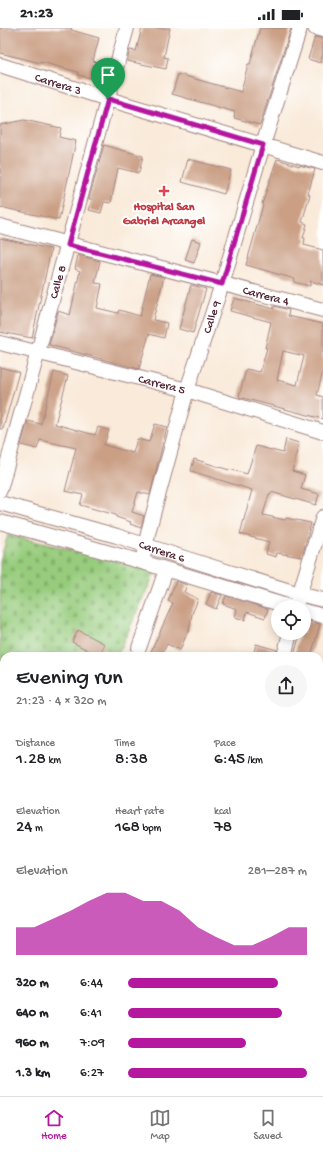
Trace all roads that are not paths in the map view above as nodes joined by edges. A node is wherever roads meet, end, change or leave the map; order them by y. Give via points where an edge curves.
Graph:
1 (127, 28) edge
2 (300, 28) edge
3 (315, 28) edge
4 (323, 30) edge
5 (0, 65) edge
6 (108, 99) junction
7 (263, 145) junction
8 (323, 163) edge
9 (0, 226) edge
10 (68, 245) junction
11 (222, 284) junction
12 (323, 310) edge
13 (0, 343) edge
14 (38, 352) junction
15 (187, 390) junction
16 (323, 432) edge
17 (0, 490) edge
18 (0, 503) edge
19 (323, 516) edge
20 (0, 522) edge
21 (146, 546) junction
22 (142, 562) junction
23 (166, 570) junction
24 (298, 600) edge
25 (311, 600) edge
26 (323, 600) edge
27 (271, 601) edge
28 (311, 613) edge
29 (323, 616) edge
30 (288, 640) edge
31 (139, 648) dead end
32 (285, 652) edge

1 - 6 street, Calle 8
2 - 7 street, Calle 9
3 - 4 street
5 - 6 street, Carrera 3
6 - 7 street, Carrera 3
6 - 10 street, Calle 8
7 - 8 street, Carrera 3
7 - 11 street, Calle 9
9 - 10 street, Carrera 4
10 - 11 street, Carrera 4
10 - 14 street, Calle 8
11 - 12 street, Carrera 4
11 - 15 street, Calle 9
13 - 14 street, Carrera 5
14 - 15 street, Carrera 5
14 - 17 street, Calle 8
15 - 16 street, Carrera 5
15 - 21 street, Calle 9
18 - 21 street, Carrera 6
19 - 24 street
20 - 22 street, Carrera 6
21 - 22 street, Calle 9
21 - 24 street, Carrera 6
22 - 23 street, Carrera 6
23 - 27 street, Carrera 6
23 - 31 street
25 - 26 street, Carrera 6
28 - 29 street
30 - 32 street

